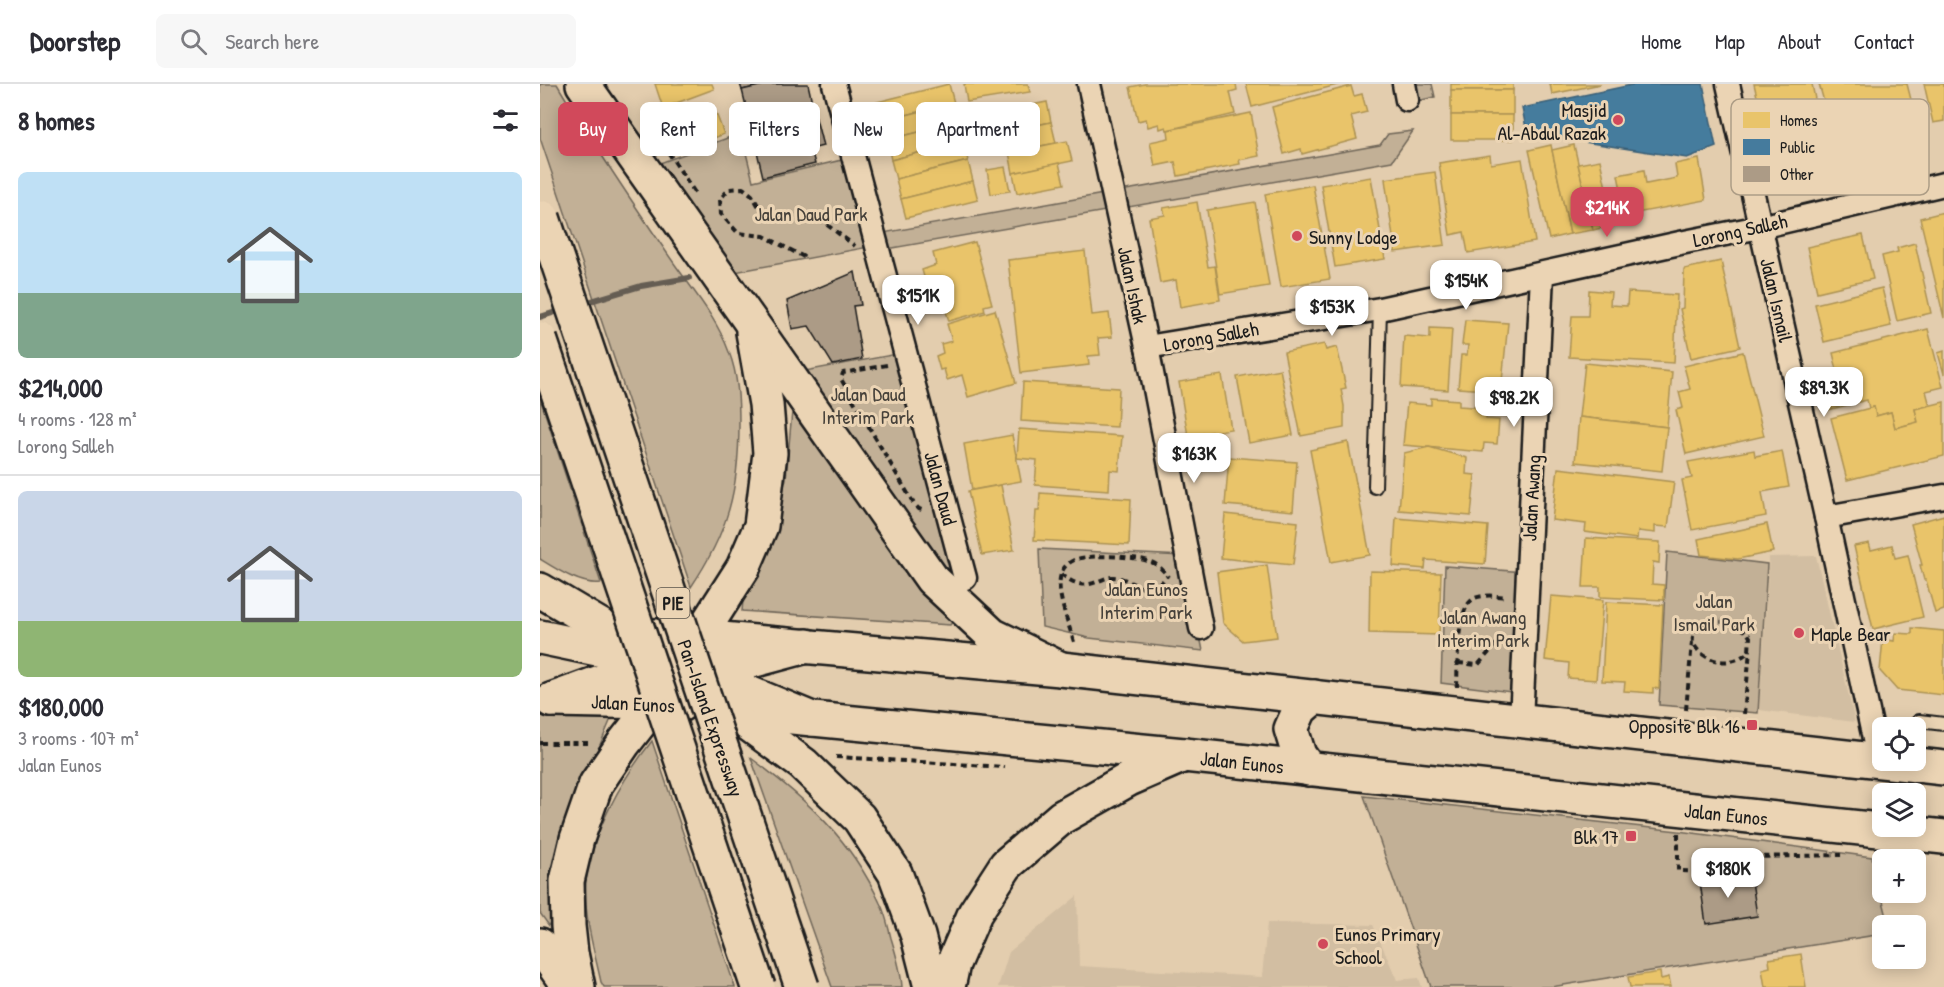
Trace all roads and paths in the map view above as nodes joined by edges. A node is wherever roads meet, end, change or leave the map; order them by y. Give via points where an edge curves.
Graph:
1 (583, 84) edge
2 (834, 84) edge
3 (1089, 84) edge
4 (1728, 84) edge
5 (1731, 99) edge
6 (1944, 184) edge
7 (1929, 188) edge
8 (1753, 195) edge
9 (1897, 195) edge
10 (542, 214) edge
11 (1760, 227) junction
12 (858, 248) dead end
13 (804, 257) dead end
14 (1542, 274) junction
15 (1380, 309) junction
16 (751, 321) junction
17 (540, 339) edge
18 (1147, 347) junction
19 (907, 362) junction
20 (1375, 487) dead end
21 (1944, 496) edge
22 (946, 507) junction
23 (1826, 517) junction
24 (1061, 574) junction
25 (965, 578) dead end
26 (540, 590) edge
27 (1514, 601) junction
28 (1201, 628) dead end
29 (1505, 634) dead end
30 (616, 635) junction
31 (540, 637) edge
32 (699, 637) junction
33 (1692, 638) junction
34 (1751, 643) junction
35 (807, 646) junction
36 (1068, 656) junction
37 (1458, 663) junction
38 (669, 677) junction
39 (1457, 688) dead end
40 (1314, 697) junction
41 (545, 700) edge
42 (1686, 710) dead end
43 (731, 711) junction
44 (1744, 714) dead end
45 (812, 719) junction
46 (1521, 722) junction
47 (1926, 722) edge
48 (1944, 724) edge
49 (1872, 730) edge
50 (1184, 755) junction
51 (1872, 761) edge
52 (1926, 766) edge
53 (1944, 768) edge
54 (1309, 769) junction
55 (1678, 831) dead end
56 (1944, 837) edge
57 (1851, 855) dead end
58 (540, 945) edge
59 (569, 987) edge
60 (578, 987) edge
61 (758, 987) edge
62 (802, 987) edge
63 (931, 987) edge
64 (948, 987) edge

1 - 16 highway
2 - 19 street, Jalan Daud
3 - 18 street, Jalan Ishak
4 - 5 street, Jalan Ismail
6 - 7 street, Lorong Salleh
8 - 11 street, Jalan Ismail
9 - 11 street, Lorong Salleh
10 - 62 highway, Pan-Island Expressway / PIE, bridge
11 - 14 street, Lorong Salleh
11 - 23 street, Jalan Ismail
12 - 13 path via 814,215 799,214 780,220 762,212 745,189 734,188 723,194 720,212 737,232 764,236
14 - 15 street, Lorong Salleh
14 - 27 street, Jalan Awang
15 - 18 street, Lorong Salleh
15 - 20 lane
16 - 32 highway via 766,404 770,453 761,526 743,568
16 - 36 highway via 932,579 992,635
17 - 61 highway, Pan-Island Expressway / PIE, bridge
18 - 28 street, Jalan Ishak
19 - 22 street, Jalan Daud
19 - 22 path via 843,373 841,379 916,506 926,512
21 - 23 street
22 - 25 street, Jalan Daud
23 - 49 street, Jalan Ismail
24 - 24 path via 1072,561 1092,557 1145,560 1155,564 1168,578 1146,588 1115,577 1082,585
24 - 36 path
26 - 30 highway
27 - 37 path via 1481,596 1467,604 1461,620
27 - 46 street, Jalan Awang
29 - 37 path via 1478,665
30 - 31 highway
30 - 32 highway
30 - 38 highway
31 - 38 highway via 607,651
32 - 35 highway
32 - 38 highway
33 - 34 path via 1701,626 1722,622 1742,627
33 - 34 path via 1701,655 1721,662 1740,658 1749,651
33 - 42 path
34 - 44 path
35 - 36 highway
35 - 38 highway
36 - 40 highway via 1187,685
37 - 39 path
38 - 41 highway, Jalan Eunos
38 - 43 highway, Jalan Eunos
38 - 45 highway
38 - 60 highway via 596,784 576,839 567,881 568,926
40 - 46 highway
40 - 54 highway via 1300,709 1291,729
43 - 45 highway, Jalan Eunos
43 - 63 highway via 803,764 859,818 895,873
45 - 50 highway, Jalan Eunos
46 - 51 highway
47 - 48 lane
50 - 54 highway, Jalan Eunos
50 - 64 highway via 1129,779 1062,817 1006,865 975,913 953,964
52 - 53 highway
54 - 56 highway, Jalan Eunos
55 - 57 path via 1678,871 1714,872 1715,858
58 - 59 highway

